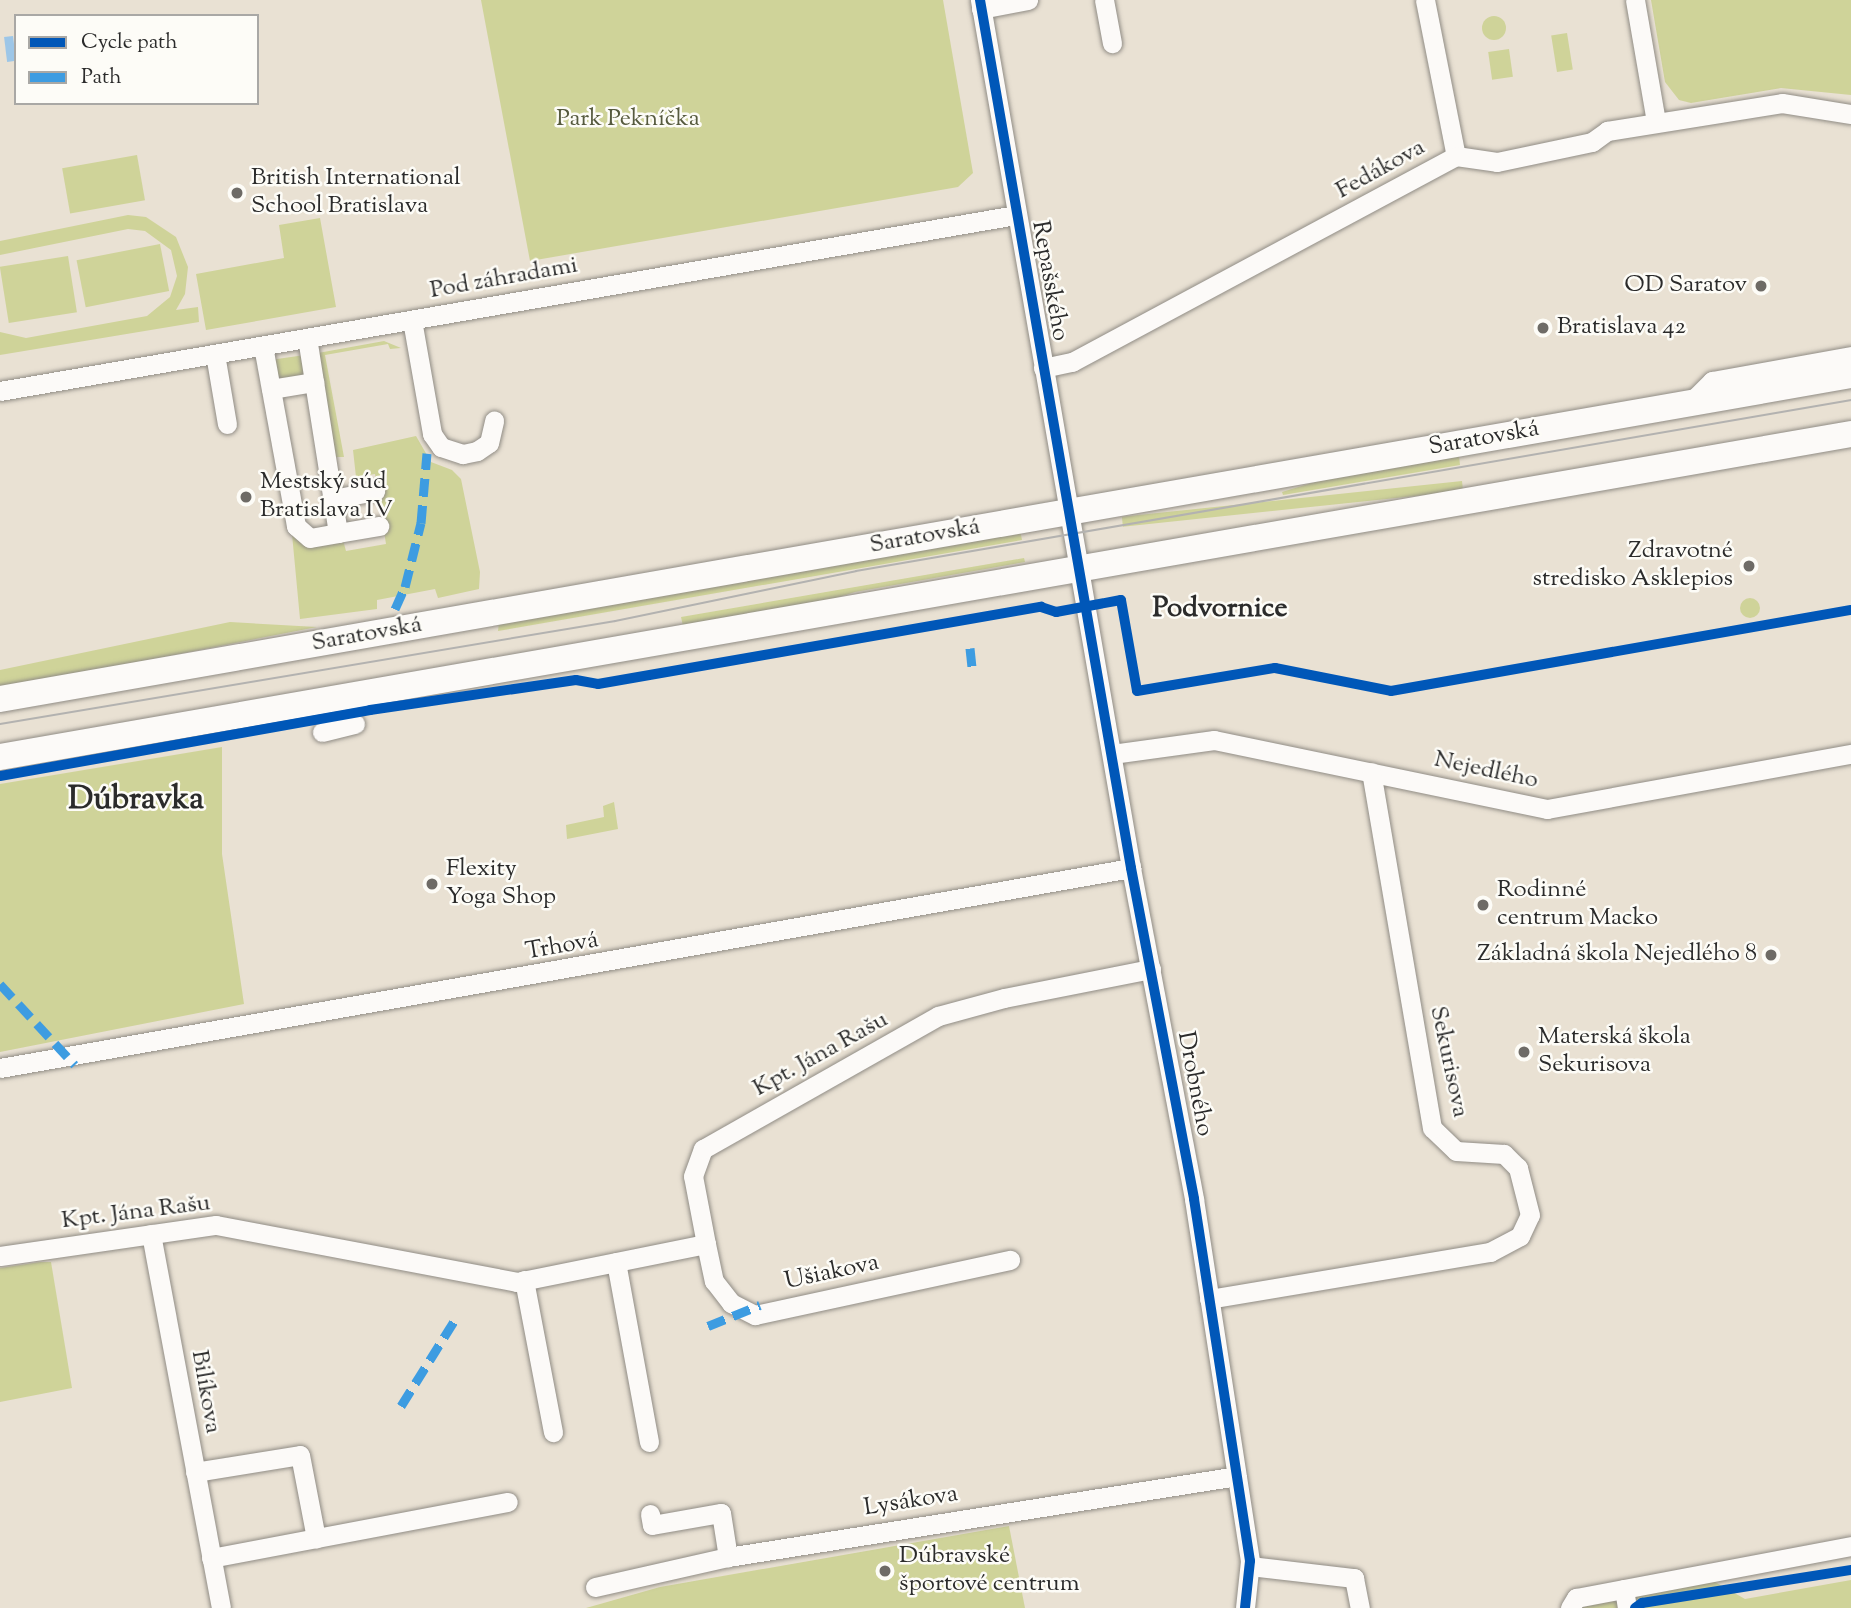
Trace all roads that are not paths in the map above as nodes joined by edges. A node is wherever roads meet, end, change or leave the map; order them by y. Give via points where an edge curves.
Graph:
1 (1028, 0) edge
2 (1104, 0) edge
3 (1425, 0) edge
4 (1635, 0) edge
5 (980, 4) edge
6 (1112, 43) dead end
7 (1851, 114) edge
8 (1656, 122) junction
9 (1456, 156) junction
10 (1016, 215) junction
11 (412, 320) junction
12 (307, 338) junction
13 (263, 346) junction
14 (215, 354) junction
15 (1851, 356) edge
16 (1043, 368) junction
17 (1851, 375) edge
18 (314, 382) junction
19 (271, 389) junction
20 (0, 391) edge
21 (1688, 404) junction
22 (494, 421) dead end
23 (227, 424) dead end
24 (1851, 434) edge
25 (375, 491) dead end
26 (332, 499) junction
27 (1069, 512) junction
28 (379, 526) dead end
29 (338, 533) junction
30 (1079, 570) junction
31 (0, 699) edge
32 (355, 723) dead end
33 (322, 732) dead end
34 (1112, 754) junction
35 (1851, 754) edge
36 (0, 757) edge
37 (1371, 772) junction
38 (1131, 868) junction
39 (1151, 969) junction
40 (0, 1068) edge
41 (151, 1234) junction
42 (706, 1244) junction
43 (0, 1256) edge
44 (1010, 1260) dead end
45 (616, 1262) junction
46 (524, 1280) junction
47 (1209, 1299) junction
48 (553, 1432) dead end
49 (649, 1442) dead end
50 (195, 1472) junction
51 (1237, 1476) junction
52 (508, 1502) dead end
53 (650, 1514) dead end
54 (316, 1538) junction
55 (1851, 1546) edge
56 (728, 1557) junction
57 (211, 1558) junction
58 (1250, 1566) junction
59 (595, 1587) dead end
60 (1626, 1599) edge
61 (221, 1608) edge
62 (1245, 1608) edge
63 (1360, 1608) edge
64 (1570, 1608) edge

1 - 5 street
2 - 6 street
3 - 9 street
4 - 8 street
5 - 10 street, Repašského
7 - 8 street, Fedákova via 1782,103
8 - 9 street, Fedákova via 1607,131 1592,142 1497,162
9 - 16 street, Fedákova via 1072,362
10 - 11 street, Pod záhradami
10 - 16 street, Repašského
11 - 12 street, Pod záhradami
11 - 22 street via 432,434 441,447 463,454 477,451 489,443
12 - 13 street, Pod záhradami
12 - 18 street
13 - 14 street, Pod záhradami
13 - 19 street
14 - 20 street, Pod záhradami
14 - 23 street
15 - 21 street via 1712,381
16 - 27 street, Repašského
17 - 21 main road, Saratovská
18 - 19 street
18 - 26 street
19 - 29 street via 296,526 310,538
21 - 27 main road, Saratovská
24 - 30 main road
25 - 26 street
26 - 29 street
27 - 30 street, Repašského
27 - 31 main road, Saratovská
28 - 29 street
30 - 34 street, Drobného
30 - 36 main road
32 - 33 street
34 - 37 street, Nejedlého via 1214,740
34 - 38 street, Drobného
35 - 37 street, Nejedlého via 1547,809
37 - 47 street, Sekurisova via 1432,1128 1456,1151 1504,1154 1518,1168 1530,1215 1520,1236 1490,1252
38 - 39 street, Drobného
38 - 40 street, Trhová
39 - 42 street, Kpt. Jána Rašu via 938,1016 703,1149 693,1176
39 - 47 street, Drobného
41 - 43 street, Kpt. Jána Rašu
41 - 46 street, Kpt. Jána Rašu via 216,1225
41 - 50 street, Bilíkova
42 - 44 street, Ušiakova via 714,1280 731,1303 755,1315
42 - 45 street, Kpt. Jána Rašu
45 - 46 street, Kpt. Jána Rašu
45 - 49 street
46 - 48 street
47 - 51 street, Drobného
50 - 54 street via 300,1455
50 - 57 street, Bilíkova
51 - 56 street, Lysákova
51 - 58 street, Drobného
52 - 54 street
53 - 56 street via 652,1525 721,1513
54 - 57 street
55 - 60 street
56 - 59 street, Lysákova
57 - 61 street, Bilíkova
58 - 62 street, Drobného
58 - 63 street via 1354,1578
60 - 64 street via 1576,1598

